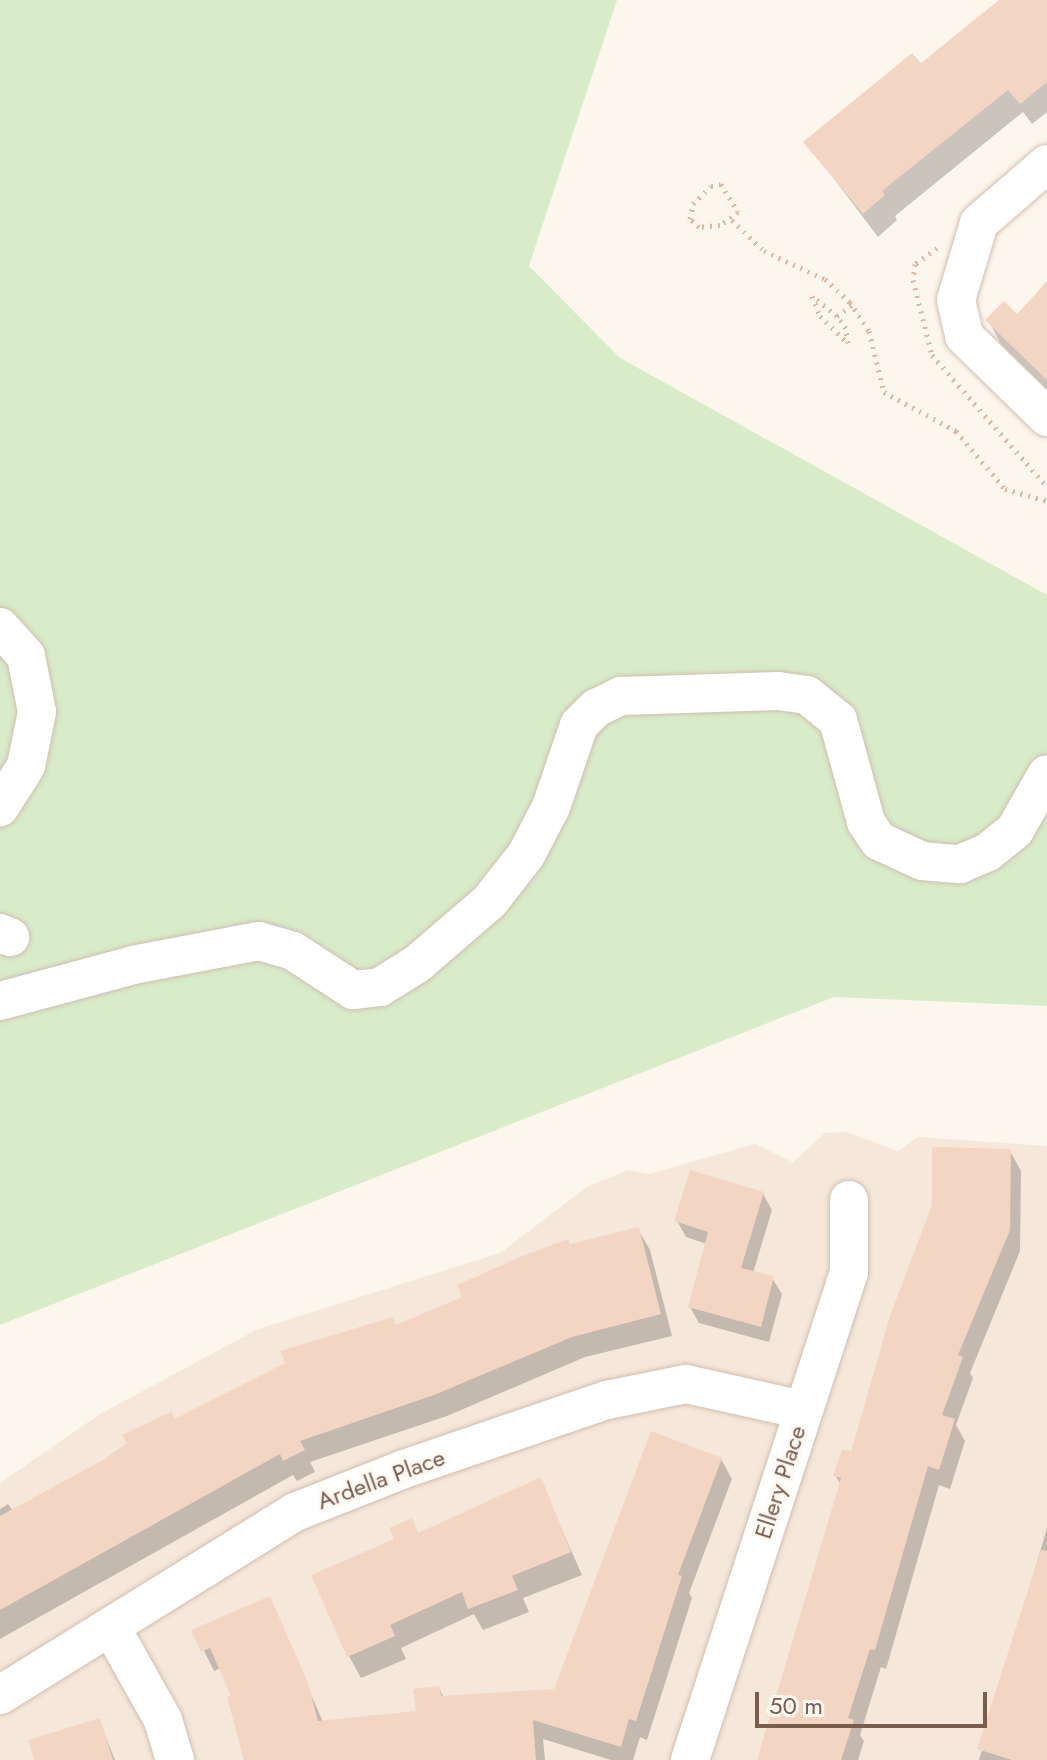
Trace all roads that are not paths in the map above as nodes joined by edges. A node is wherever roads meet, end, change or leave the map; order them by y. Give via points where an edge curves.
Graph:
1 (1047, 164) edge
2 (1047, 417) edge
3 (0, 627) edge
4 (1047, 774) edge
5 (0, 807) edge
6 (0, 1001) edge
7 (849, 1200) dead end
8 (803, 1410) junction
9 (112, 1629) junction
10 (0, 1695) edge
11 (175, 1760) edge
12 (690, 1760) edge

1 - 2 street via 979,223 956,300 964,336
3 - 5 street via 26,656 37,712 26,766
4 - 6 street via 1015,830 988,852 960,864 922,861 879,841 872,831 838,720 807,695 778,691 621,696 596,708 579,725 551,807 526,855 490,901 417,964 380,987 353,990 293,951 259,941 133,965
7 - 8 street, Ellery Place via 849,1272
8 - 9 street, Ardella Place via 686,1384 607,1400 295,1512
8 - 12 street, Ellery Place
9 - 10 street, Ardella Place
9 - 11 street via 163,1720

